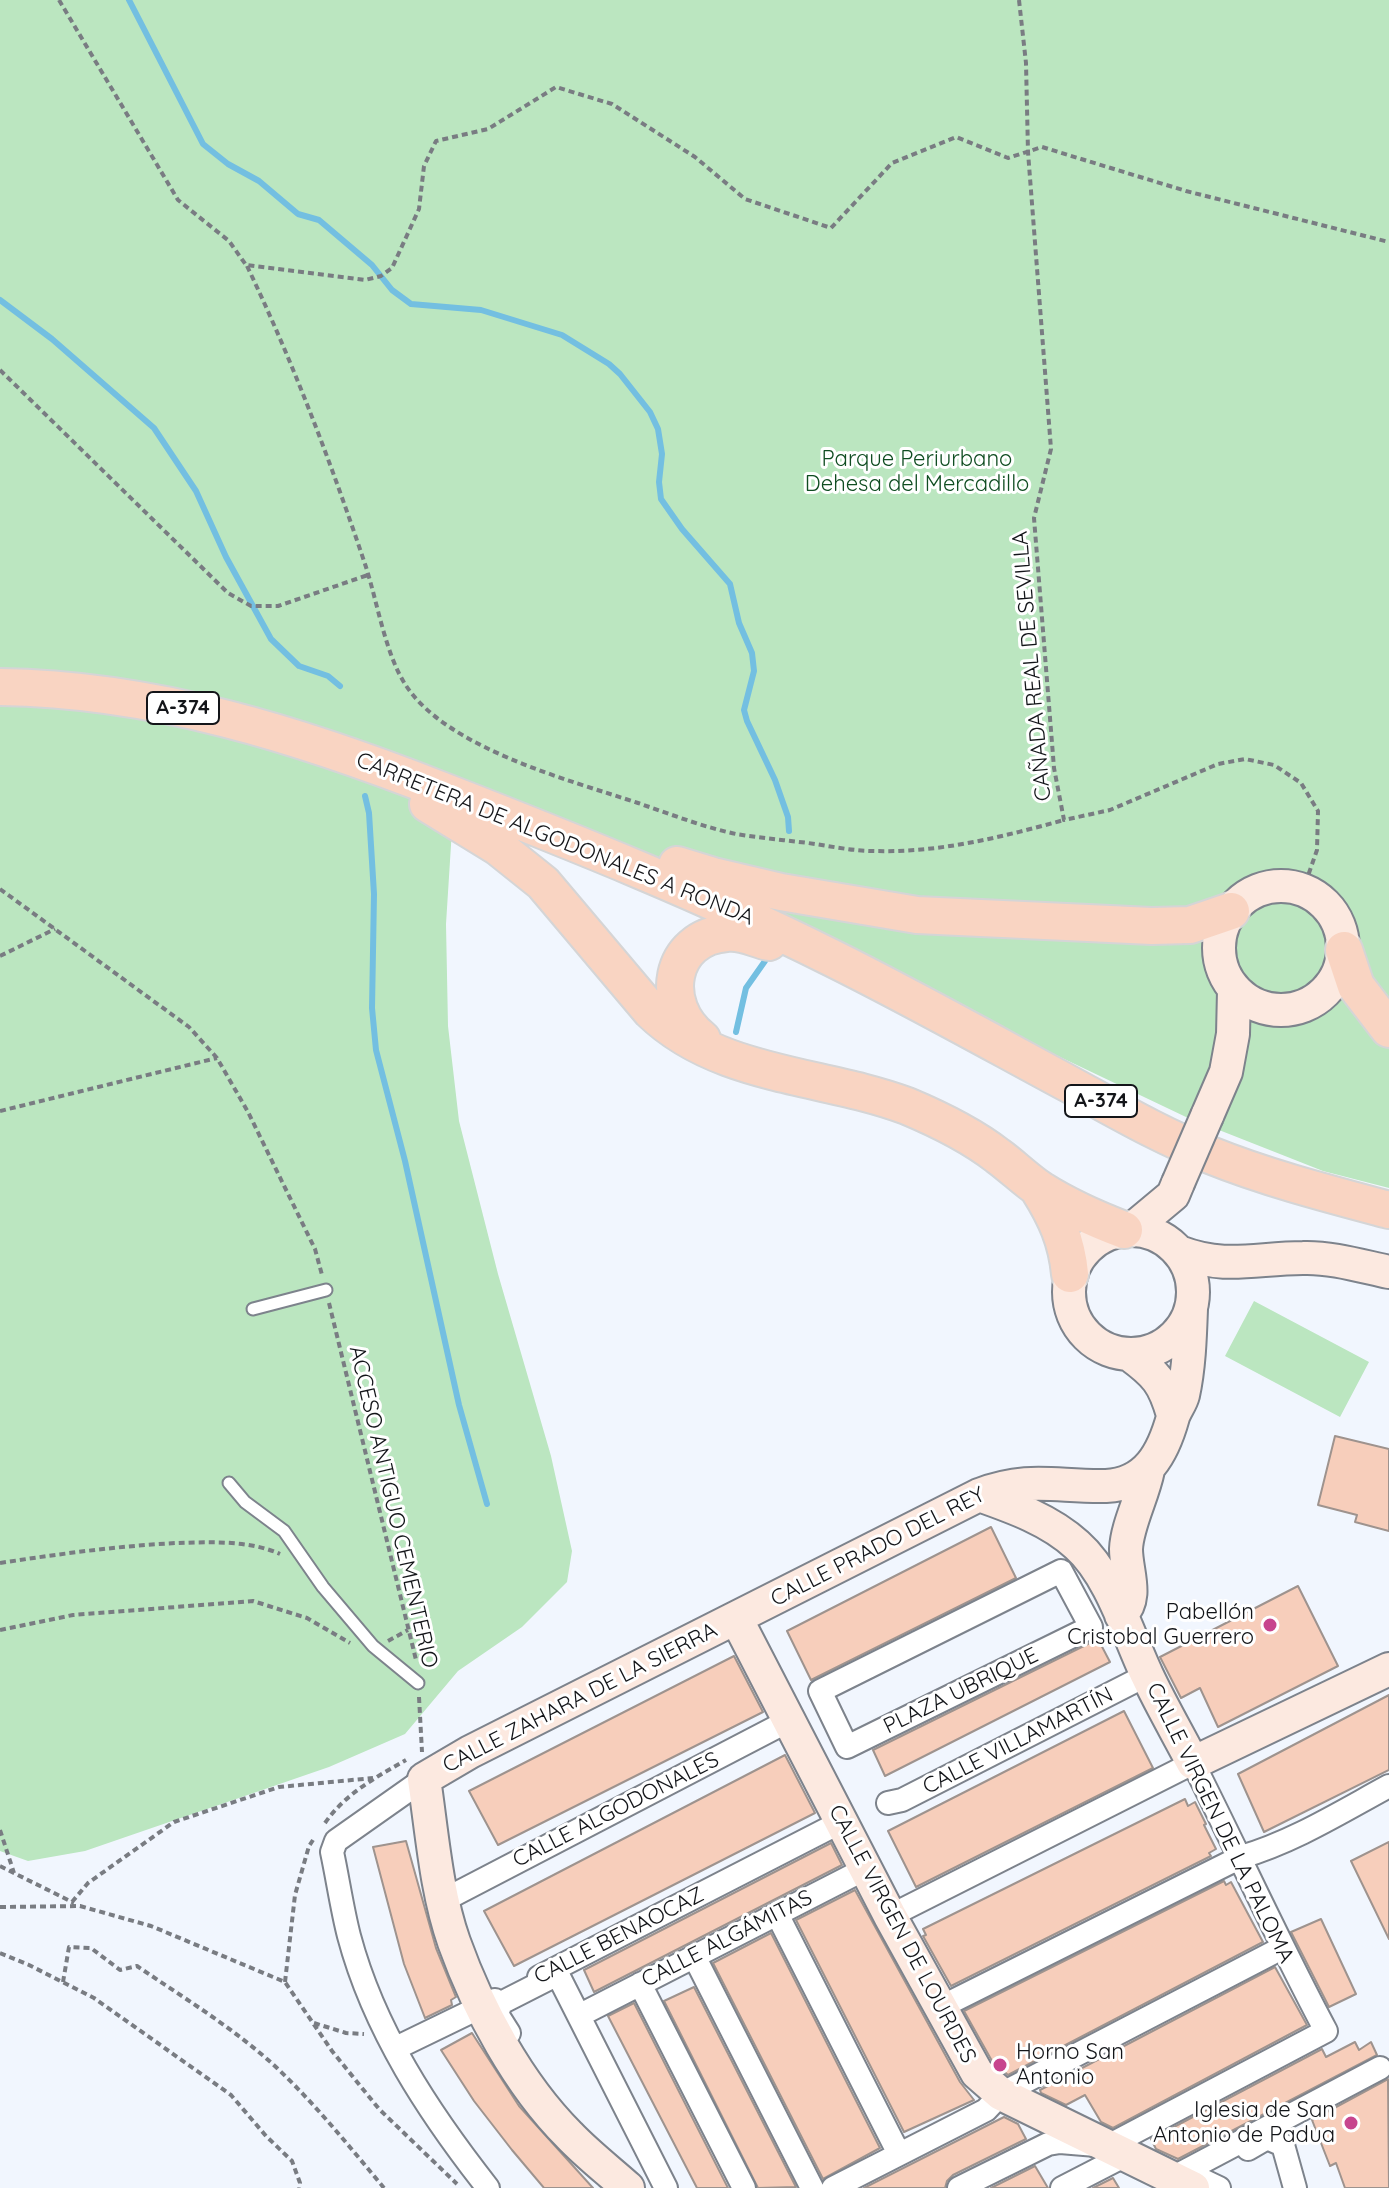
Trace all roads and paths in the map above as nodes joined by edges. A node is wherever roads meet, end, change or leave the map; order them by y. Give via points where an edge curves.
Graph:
1 (59, 0) edge
2 (1019, 0) edge
3 (1028, 152) junction
4 (1389, 242) edge
5 (246, 265) junction
6 (0, 370) edge
7 (368, 575) junction
8 (0, 687) edge
9 (361, 759) junction
10 (1064, 820) junction
11 (537, 828) junction
12 (0, 889) edge
13 (1303, 890) junction
14 (1231, 911) junction
15 (55, 929) junction
16 (1344, 950) junction
17 (0, 956) edge
18 (829, 956) junction
19 (1234, 991) junction
20 (1282, 1011) junction
21 (1389, 1029) edge
22 (711, 1049) junction
23 (217, 1058) junction
24 (1226, 1072) junction
25 (0, 1111) edge
26 (1039, 1188) junction
27 (1176, 1189) junction
28 (1389, 1210) edge
29 (1128, 1230) junction
30 (1177, 1250) junction
31 (1266, 1262) junction
32 (1389, 1272) edge
33 (1070, 1274) junction
34 (326, 1290) junction
35 (1192, 1307) junction
36 (253, 1309) dead end
37 (1130, 1355) junction
38 (1173, 1415) junction
39 (1148, 1470) junction
40 (229, 1483) dead end
41 (979, 1495) junction
42 (0, 1563) edge
43 (308, 1566) junction
44 (1121, 1615) junction
45 (736, 1618) junction
46 (0, 1630) edge
47 (408, 1630) junction
48 (373, 1646) junction
49 (1389, 1669) edge
50 (1147, 1675) junction
51 (418, 1683) junction
52 (820, 1691) joint
53 (788, 1721) junction
54 (1193, 1763) junction
55 (373, 1778) dead end
56 (424, 1779) junction
57 (1389, 1786) edge
58 (888, 1803) dead end
59 (841, 1822) junction
60 (0, 1830) edge
61 (1241, 1857) junction
62 (0, 1866) edge
63 (867, 1868) junction
64 (14, 1873) junction
65 (444, 1900) junction
66 (72, 1902) junction
67 (80, 1906) junction
68 (0, 1907) edge
69 (777, 1914) junction
70 (890, 1916) junction
71 (1282, 1948) junction
72 (0, 1953) edge
73 (694, 1956) junction
74 (561, 1965) junction
75 (63, 1982) junction
76 (640, 1984) junction
77 (482, 2007) junction
78 (941, 2007) junction
79 (588, 2011) junction
80 (312, 2022) junction
81 (392, 2041) junction
82 (1380, 2068) dead end
83 (1001, 2094) junction
84 (1117, 2150) junction
85 (899, 2154) junction
86 (1178, 2184) edge
87 (299, 2188) edge
88 (384, 2188) edge
89 (461, 2188) edge
90 (488, 2188) edge
91 (628, 2188) edge
92 (642, 2188) edge
93 (666, 2188) edge
94 (676, 2188) edge
95 (744, 2188) edge
96 (812, 2188) edge
97 (833, 2188) edge
98 (959, 2188) edge
99 (1062, 2188) edge
100 (1219, 2188) edge
101 (1295, 2188) edge

1 - 5 path via 178,200 229,241
2 - 3 path, CAÑADA REAL DE SEVILLA
3 - 4 path via 1042,147 1186,191
3 - 5 path via 1008,158 956,137 892,163 831,228 745,199 695,157 612,104 556,87 488,129 436,141 424,166 419,209 392,268 381,276 365,280
3 - 10 path, CAÑADA REAL DE SEVILLA via 1051,449 1034,518 1054,768
5 - 7 path via 275,324
6 - 7 path via 228,593 251,606 278,606
7 - 10 path via 395,669 407,688 427,710 467,737 527,766 734,834 872,852 997,839
8 - 9 main road, CARRETERA DE ALGODONALES A RONDA / A-374 via 174,706
9 - 11 main road, CARRETERA DE ALGODONALES A RONDA / A-374
9 - 22 main road via 400,790 498,847 543,883 666,1026
10 - 13 path, CAÑADA REAL DE SEVILLA via 1110,810 1218,764 1245,759 1274,765 1301,783 1318,811 1317,850
11 - 14 main road via 601,838 727,880 917,915 1152,926 1190,925
11 - 18 main road, CARRETERA DE ALGODONALES A RONDA / A-374
12 - 15 path, ACCESO ANTIGUO CEMENTERIO
13 - 14 street via 1263,888
13 - 16 street via 1333,914
14 - 19 street via 1218,951
15 - 17 path
15 - 23 path, ACCESO ANTIGUO CEMENTERIO via 189,1027
16 - 20 street via 1325,992 1301,1008
16 - 21 main road via 1356,986
18 - 22 main road via 736,933 693,946 675,978 674,996 689,1029
18 - 28 main road, CARRETERA DE ALGODONALES A RONDA / A-374 via 1175,1140 1251,1170
19 - 20 street via 1264,1009
19 - 24 street
20 - 24 street
22 - 26 main road via 757,1068 866,1092 908,1107 985,1147
23 - 25 path
23 - 34 path, ACCESO ANTIGUO CEMENTERIO via 315,1249
24 - 27 street, bridge
26 - 29 main road via 1080,1213
26 - 33 main road via 1057,1218
27 - 29 street
27 - 30 street
29 - 30 street via 1147,1232
29 - 33 street via 1106,1234 1091,1244
30 - 31 street via 1216,1262
30 - 35 street via 1189,1268
31 - 32 street via 1303,1257
31 - 35 street via 1232,1276
33 - 37 street via 1071,1312 1080,1329 1111,1352
34 - 36 lane
34 - 47 path, ACCESO ANTIGUO CEMENTERIO
35 - 37 street via 1183,1328 1168,1342
35 - 38 street via 1182,1398
37 - 38 street via 1154,1372
38 - 39 street via 1162,1449
39 - 41 street, CALLE PRADO DEL REY via 1123,1484 1020,1483
39 - 44 street via 1127,1543 1131,1600
40 - 43 lane via 284,1531
41 - 44 street, CALLE VIRGEN DE LA PALOMA via 1076,1543
41 - 45 street, CALLE PRADO DEL REY
42 - 43 path via 110,1547 216,1542 271,1550
43 - 48 lane
44 - 50 street, CALLE VIRGEN DE LA PALOMA
45 - 53 street, CALLE VIRGEN DE LOURDES
45 - 56 street, CALLE ZAHARA DE LA SIERRA
46 - 48 path via 73,1615 253,1601 307,1618 357,1647
47 - 48 path
47 - 51 path, ACCESO ANTIGUO CEMENTERIO
48 - 51 lane
49 - 54 street
50 - 54 street, CALLE VIRGEN DE LA PALOMA
50 - 58 street, CALLE VILLAMARTÍN
51 - 56 path, ACCESO ANTIGUO CEMENTERIO
52 - 52 street, PLAZA UBRIQUE via 847,1747 1091,1627 1061,1571
53 - 59 street, CALLE VIRGEN DE LOURDES
53 - 65 street, CALLE ALGODONALES
54 - 61 street, CALLE VIRGEN DE LA PALOMA
54 - 70 street
55 - 66 path via 279,1787 174,1822 88,1883
56 - 65 street
56 - 81 street via 336,1841 332,1852 350,1937
57 - 61 street via 1309,1835
59 - 63 street, CALLE VIRGEN DE LOURDES
59 - 74 street, CALLE BENAOCAZ
60 - 64 path
61 - 71 street, CALLE VIRGEN DE LA PALOMA
61 - 78 street
62 - 64 path
63 - 69 street, CALLE ALGÁMITAS
63 - 70 street, CALLE VIRGEN DE LOURDES
64 - 66 path
65 - 77 street via 453,1941
66 - 67 path
67 - 68 path
67 - 80 path via 151,1926 285,1982
69 - 73 street, CALLE ALGÁMITAS
69 - 85 street
70 - 78 street, CALLE VIRGEN DE LOURDES
71 - 83 street
71 - 84 street, CALLE VIRGEN DE LA PALOMA via 1326,2031
72 - 75 path
73 - 76 street, CALLE ALGÁMITAS
73 - 96 street
74 - 77 street, CALLE BENAOCAZ
74 - 79 street
75 - 87 path via 94,1998 231,2095 292,2161
75 - 88 path via 69,1947 91,1948 120,1970 137,1966 275,2066
76 - 79 street, CALLE ALGÁMITAS
76 - 95 street
77 - 81 street, CALLE BENAOCAZ
77 - 91 street via 521,2078 568,2134
78 - 83 street, CALLE VIRGEN DE LOURDES via 977,2073
79 - 94 street
80 - 81 path
80 - 89 path via 379,2109
81 - 90 street via 445,2133
82 - 86 street
83 - 84 street, CALLE VIRGEN DE LOURDES
83 - 85 street via 986,2110
84 - 86 street, CALLE VIRGEN DE LOURDES
84 - 98 street via 1048,2144
84 - 99 street
85 - 97 street
92 - 93 street via 564,2113 497,2014 501,2003 559,1977
100 - 101 street via 1198,2178 1267,2138 1283,2145

